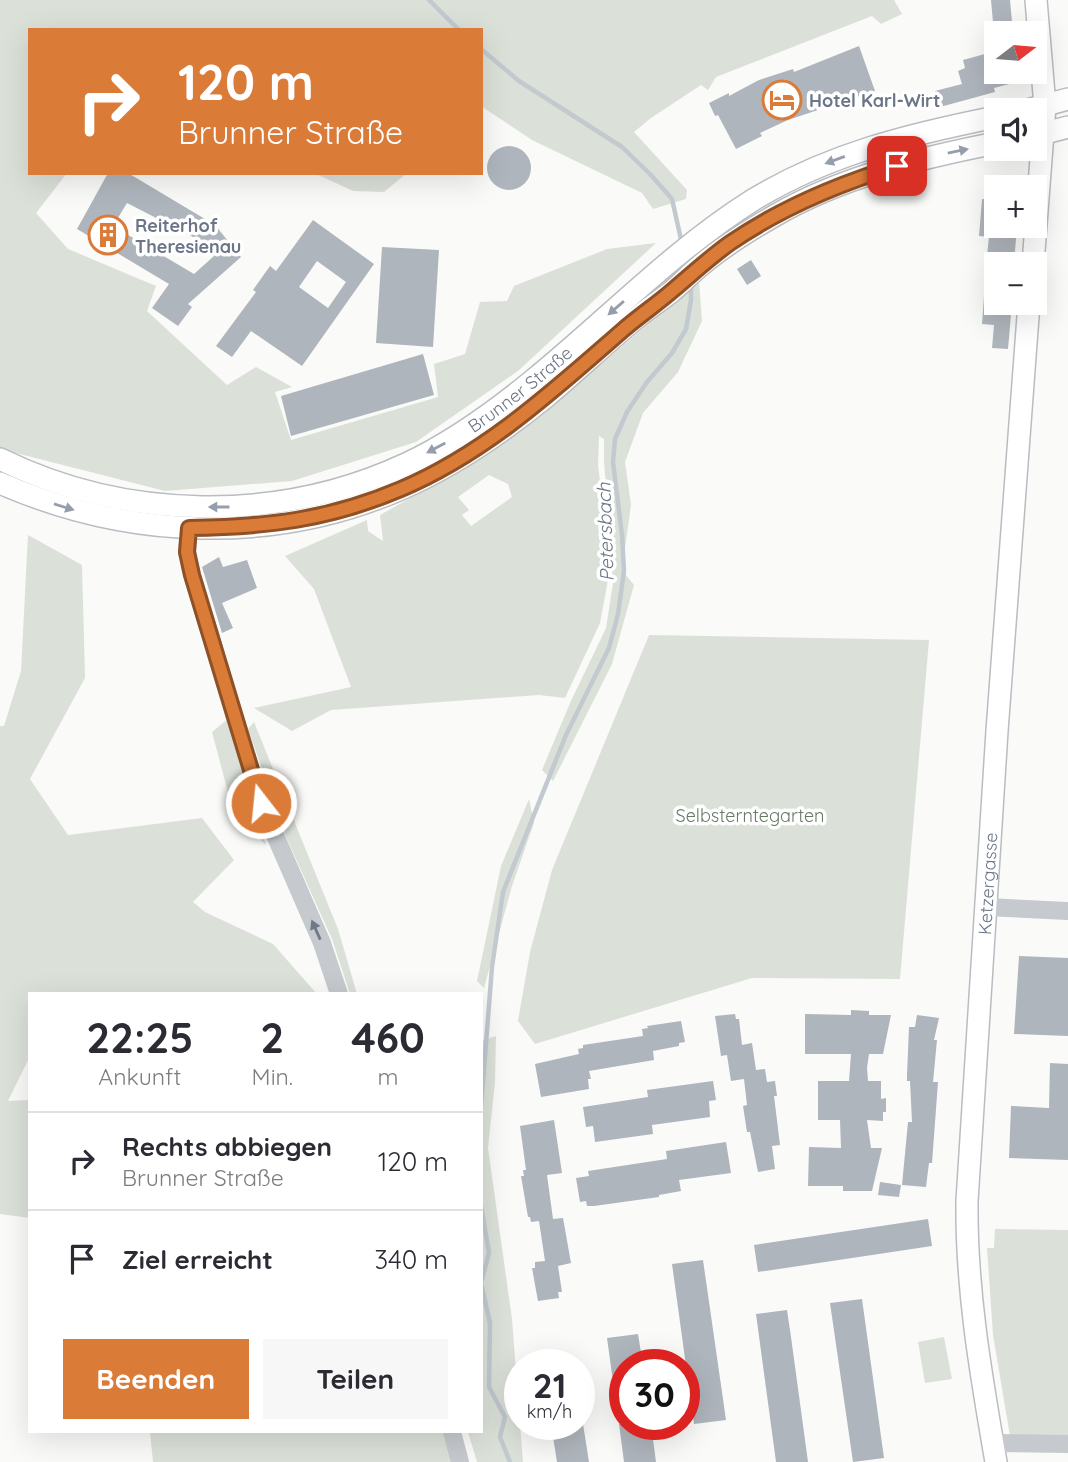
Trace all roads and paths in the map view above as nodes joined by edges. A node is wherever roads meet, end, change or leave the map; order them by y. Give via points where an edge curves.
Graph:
1 (1036, 0) edge
2 (1036, 98) edge
3 (1068, 99) edge
4 (1047, 105) edge
5 (984, 120) edge
6 (1068, 127) edge
7 (1047, 133) edge
8 (984, 146) edge
9 (1038, 161) edge
10 (1034, 252) edge
11 (1028, 315) edge
12 (0, 458) edge
13 (0, 482) edge
14 (189, 528) junction
15 (987, 907) junction
16 (1068, 911) edge
17 (338, 992) edge
18 (452, 1433) edge
19 (1068, 1444) edge
20 (994, 1453) edge
21 (460, 1462) edge

1 - 2 main road
3 - 4 main road
5 -> 12 main road, Brunner Straße via 893,140 809,170 752,201 695,241 531,382 447,442 366,480 281,502 242,506 139,502 75,488
6 - 7 main road
14 -> 8 main road, Brunner Straße via 293,522 350,508 410,485 471,452 517,419 700,265 764,222 807,199 886,170
9 - 10 main road
11 - 15 main road, Ketzergasse
13 -> 14 main road, Brunner Straße via 83,513
17 -> 14 street via 261,803 192,575 187,552
15 - 16 street
15 - 20 main road, Ketzergasse via 967,1244 971,1304
18 - 21 street
19 - 20 street

